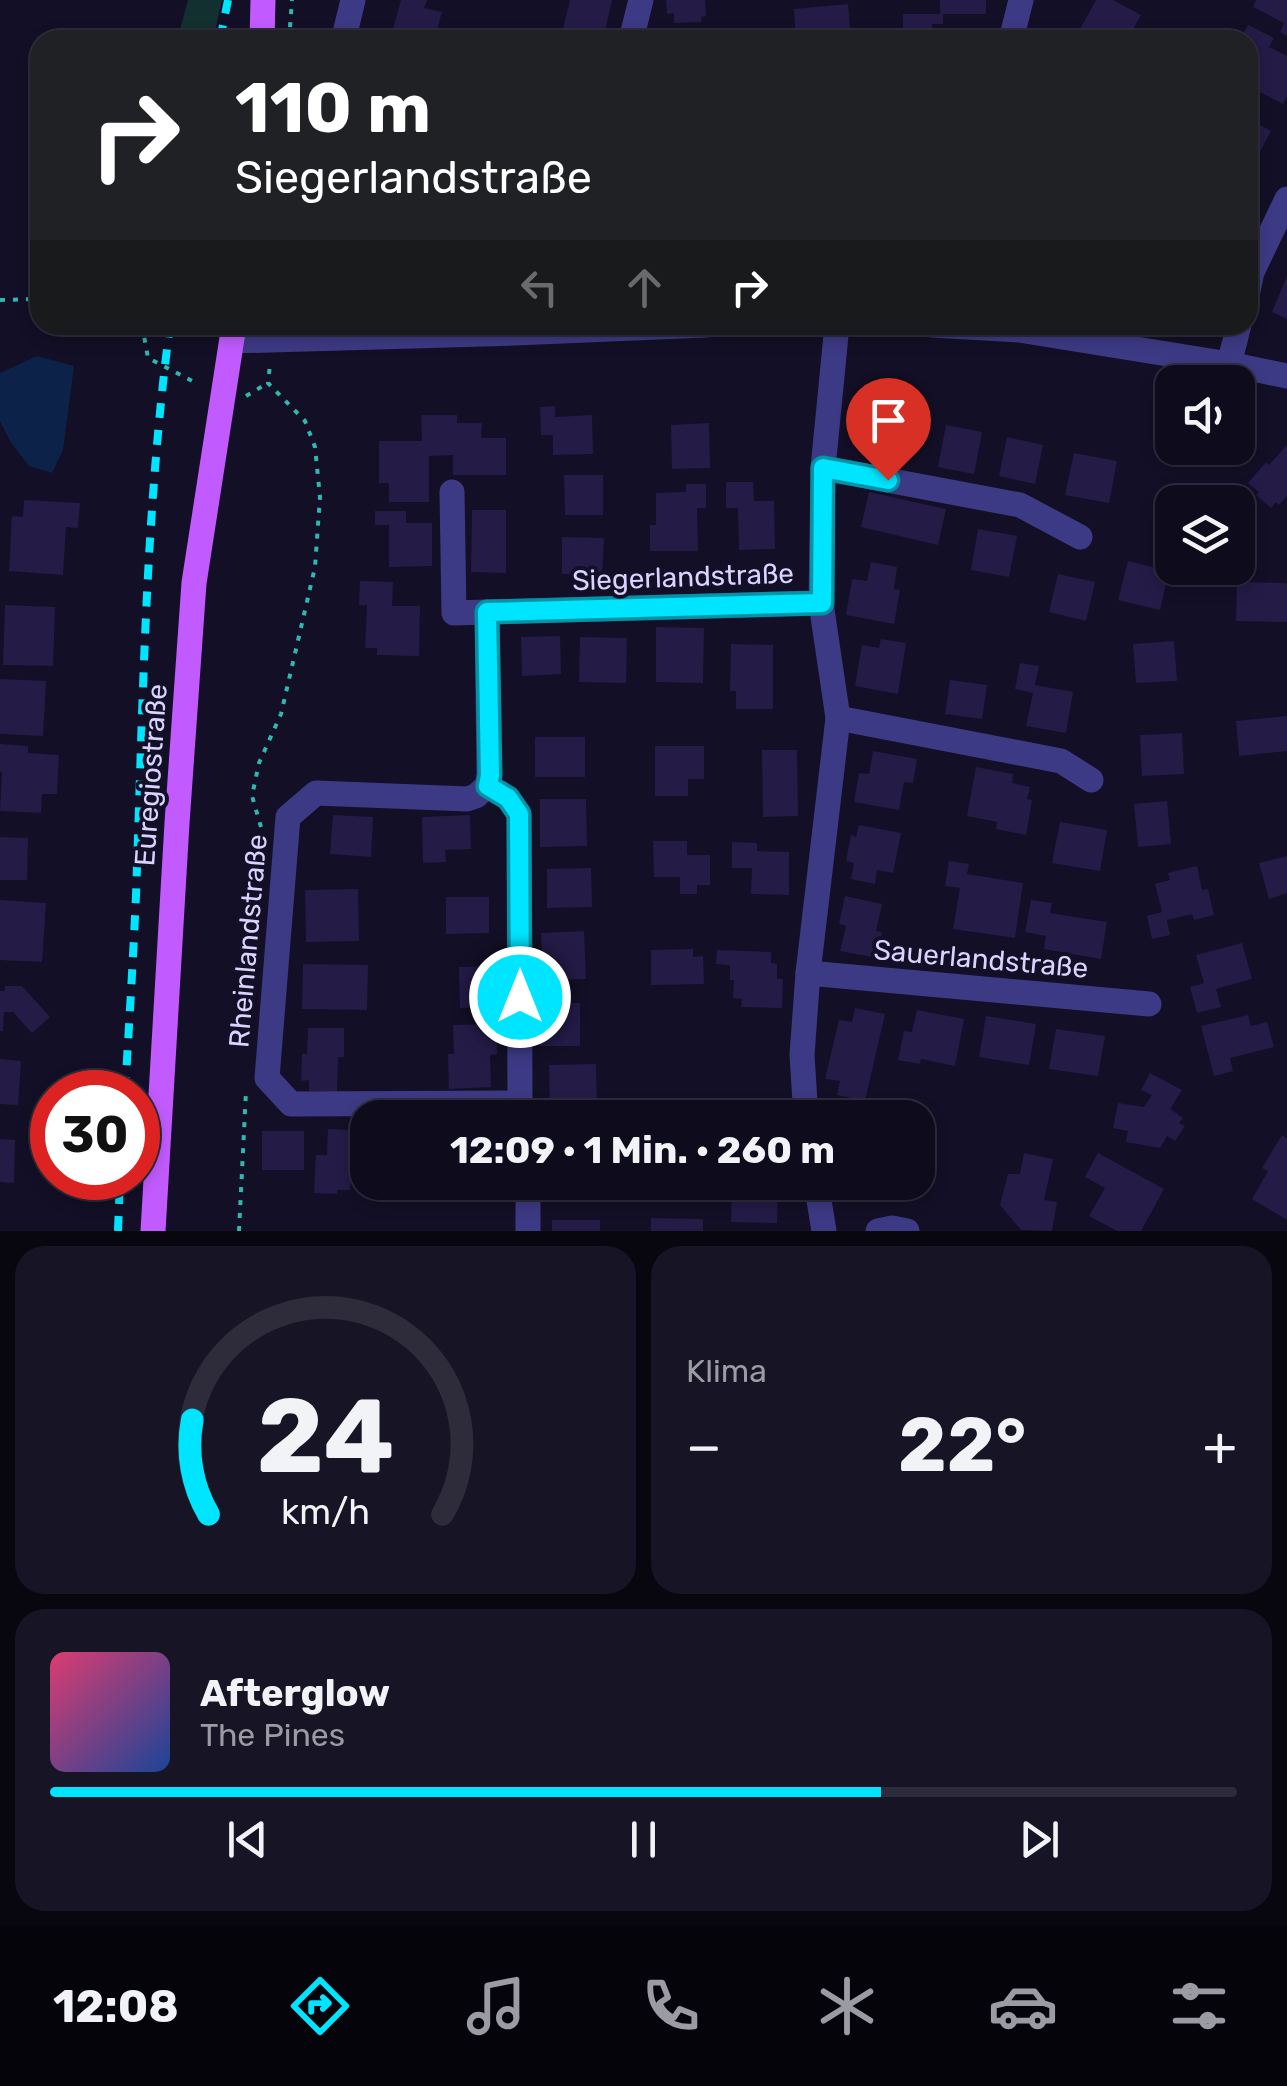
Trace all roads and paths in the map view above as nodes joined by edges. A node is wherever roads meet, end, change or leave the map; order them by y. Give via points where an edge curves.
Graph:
1 (263, 0) edge
2 (292, 0) edge
3 (353, 0) edge
4 (641, 0) edge
5 (1021, 0) edge
6 (262, 30) edge
7 (290, 30) edge
8 (346, 30) edge
9 (634, 30) edge
10 (1014, 30) edge
11 (1287, 199) edge
12 (1258, 259) edge
13 (30, 299) edge
14 (0, 300) edge
15 (144, 335) edge
16 (232, 335) edge
17 (243, 335) edge
18 (446, 335) edge
19 (835, 335) edge
20 (1050, 335) edge
21 (1236, 335) edge
22 (272, 340) junction
23 (1229, 364) junction
24 (1287, 376) edge
25 (268, 383) junction
26 (225, 390) junction
27 (304, 421) dead end
28 (823, 468) junction
29 (452, 492) dead end
30 (1080, 538) dead end
31 (822, 603) junction
32 (487, 612) junction
33 (838, 718) junction
34 (1091, 780) dead end
35 (488, 786) junction
36 (808, 973) junction
37 (1149, 1004) dead end
38 (523, 1100) edge
39 (805, 1100) edge
40 (350, 1106) edge
41 (528, 1200) edge
42 (819, 1200) edge
43 (153, 1231) edge
44 (528, 1231) edge
45 (824, 1231) edge
46 (878, 1231) edge
47 (907, 1231) edge

1 - 6 main road
2 - 7 path
3 - 8 street
4 - 9 street
5 - 10 street
11 - 12 street
13 - 14 path
15 - 26 path via 148,358 196,384
16 - 26 main road, Euregiostraße
17 - 22 street
18 - 22 street
19 - 28 street
20 - 23 street
21 - 23 street
22 - 25 path
23 - 24 street
25 - 26 path via 248,396
25 - 27 path
26 - 43 main road, Euregiostraße via 194,583
28 - 30 street via 1020,505
28 - 31 street
29 - 32 street, Siegerlandstraße via 454,613
31 - 32 street, Siegerlandstraße
31 - 33 street
32 - 35 street
33 - 34 street via 1061,761
33 - 36 street
35 - 38 street via 519,814
35 - 40 street, Rheinlandstraße via 467,799 316,793 288,818 267,1078 292,1104
36 - 37 street, Sauerlandstraße
36 - 39 street
41 - 44 street
42 - 45 street
46 - 47 street

